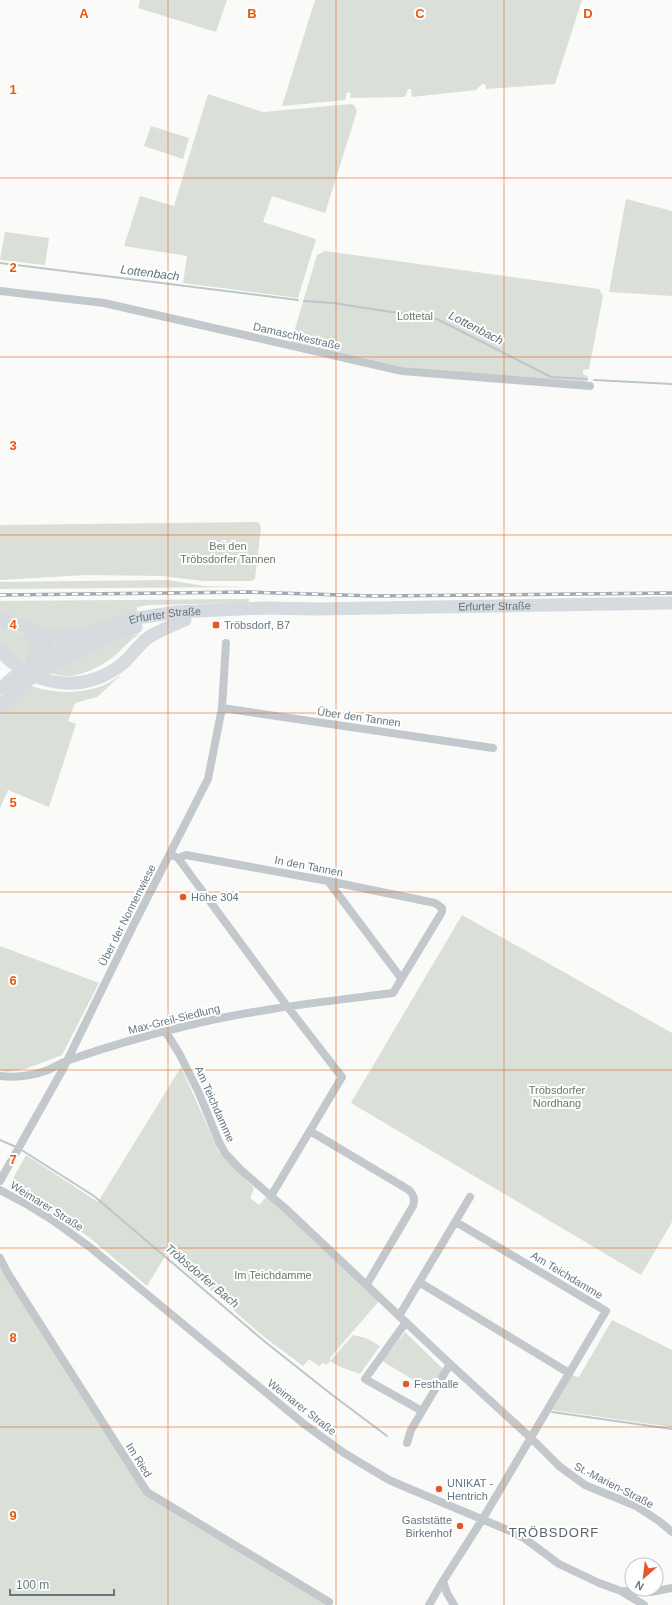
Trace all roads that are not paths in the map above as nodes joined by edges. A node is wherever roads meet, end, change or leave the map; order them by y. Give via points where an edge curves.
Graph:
1 (0, 292) edge
2 (590, 386) dead end
3 (672, 603) edge
4 (317, 609) junction
5 (0, 619) edge
6 (185, 620) junction
7 (24, 627) junction
8 (88, 633) junction
9 (226, 643) dead end
10 (51, 653) junction
11 (3, 655) edge
12 (30, 666) junction
13 (47, 668) junction
14 (0, 689) edge
15 (0, 706) edge
16 (222, 708) junction
17 (493, 748) dead end
18 (170, 854) junction
19 (178, 858) junction
20 (328, 881) junction
21 (442, 908) joint
22 (401, 978) junction
23 (287, 1006) junction
24 (165, 1031) junction
25 (68, 1060) junction
26 (0, 1076) edge
27 (310, 1131) junction
28 (0, 1181) edge
29 (0, 1190) edge
30 (271, 1196) junction
31 (470, 1197) dead end
32 (456, 1222) junction
33 (0, 1258) edge
34 (419, 1282) junction
35 (367, 1284) junction
36 (399, 1316) junction
37 (406, 1322) junction
38 (450, 1364) junction
39 (569, 1373) junction
40 (422, 1411) junction
41 (531, 1438) junction
42 (407, 1443) dead end
43 (482, 1520) junction
44 (672, 1532) edge
45 (443, 1581) junction
46 (672, 1588) edge
47 (621, 1591) junction
48 (329, 1602) dead end
49 (429, 1605) edge
50 (454, 1605) edge
51 (644, 1605) edge

1 - 2 street, Damaschkestraße via 104,303 402,371
3 - 4 main road, Erfurter Straße
4 - 6 main road, Erfurter Straße via 270,616
4 - 8 main road, Erfurter Straße via 264,608 177,612 137,618
5 - 7 main road
6 - 11 main road via 149,638 111,672 86,681 65,683 39,678
6 - 13 main road, Erfurter Straße via 152,623 124,630
7 - 8 main road via 56,636
7 - 10 main road via 42,636
7 - 12 main road via 32,634 38,648
8 - 10 main road
9 - 16 street, Über der Nonnenwiese
10 - 12 main road
10 - 13 main road
12 - 14 main road
13 - 15 main road, Erfurter Straße
16 - 17 street, Über den Tannen
16 - 18 street, Über der Nonnenwiese via 208,779
18 - 19 street, In den Tannen
18 - 25 street, Über der Nonnenwiese
19 - 20 street, In den Tannen via 186,855
19 - 23 street
20 - 21 street, In den Tannen via 435,903
20 - 22 street
21 - 22 street, Max-Greil-Siedlung
22 - 23 street, Max-Greil-Siedlung via 392,993
23 - 24 street, Max-Greil-Siedlung
23 - 27 street via 342,1078
24 - 25 street, Max-Greil-Siedlung
24 - 30 street, Am Teichdamme via 199,1092 225,1152
25 - 26 street, Max-Greil-Siedlung via 33,1075 10,1078
25 - 28 street, Über der Nonnenwiese
27 - 30 street
27 - 35 street via 413,1194 413,1206
29 - 43 street, Weimarer Straße via 40,1212 91,1248 333,1446 389,1480
30 - 35 street, Am Teichdamme
31 - 32 street
32 - 34 street
32 - 39 street, Am Teichdamme via 606,1311
33 - 48 street, Im Ried via 147,1492
34 - 36 street
34 - 39 street
35 - 36 street, Am Teichdamme
36 - 37 street, Am Teichdamme
37 - 38 street, Am Teichdamme
37 - 40 street via 365,1379
38 - 40 street
38 - 41 street, Am Teichdamme
39 - 41 street, Am Teichdamme
40 - 42 street
41 - 43 street
41 - 44 street, St.-Marien-Straße via 559,1466 579,1481 636,1506
43 - 45 street
43 - 47 street, Weimarer Straße via 515,1533 568,1569
45 - 49 street
45 - 50 street
46 - 47 street, Weimarer Straße via 651,1592
47 - 51 street, Weimarer Straße

